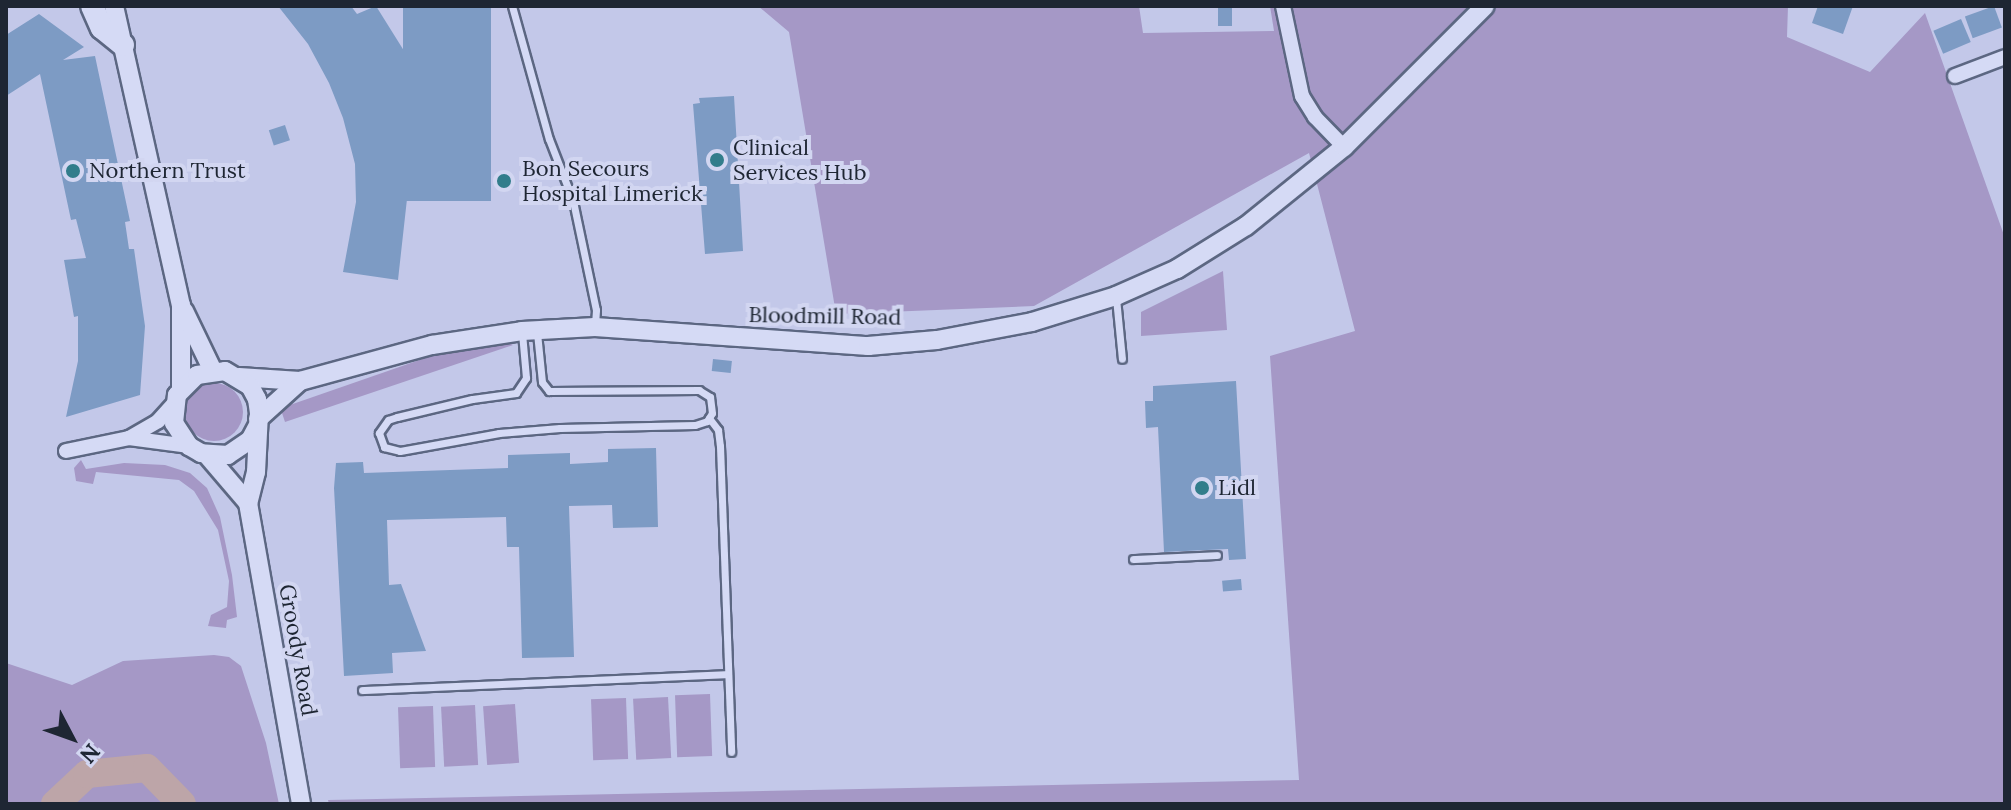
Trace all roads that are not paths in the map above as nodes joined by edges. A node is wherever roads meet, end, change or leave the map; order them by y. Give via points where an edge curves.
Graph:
1 (92, 6) edge
2 (114, 6) edge
3 (512, 6) edge
4 (1283, 6) edge
5 (1485, 6) edge
6 (123, 45) junction
7 (2005, 57) edge
8 (1955, 76) dead end
9 (1344, 147) junction
10 (1116, 296) junction
11 (181, 305) junction
12 (595, 327) junction
13 (529, 331) junction
14 (1122, 359) dead end
15 (213, 371) junction
16 (239, 377) junction
17 (300, 381) junction
18 (178, 396) junction
19 (709, 418) junction
20 (258, 423) junction
21 (129, 438) junction
22 (189, 446) junction
23 (66, 451) dead end
24 (207, 455) junction
25 (248, 503) junction
26 (1217, 555) dead end
27 (1133, 559) dead end
28 (727, 674) junction
29 (362, 690) dead end
30 (731, 752) dead end
31 (301, 804) edge

1 - 6 main road via 102,28
2 - 6 street
3 - 12 lane via 549,139 573,201
4 - 9 street via 1302,96
5 - 9 street, Bloodmill Road
6 - 11 street
7 - 8 street
9 - 10 street, Bloodmill Road via 1246,226 1177,269
10 - 12 street, Bloodmill Road via 1032,322 937,340 868,346
10 - 14 lane
11 - 15 street
11 - 18 street
12 - 13 street, Bloodmill Road
13 - 17 street, Bloodmill Road via 432,345
13 - 19 lane via 549,391 699,390 713,403
13 - 19 lane via 526,378 516,393 388,420 379,433 384,447 400,451 560,428 695,425
15 - 16 street
15 - 18 street via 197,375
16 - 17 street
16 - 20 street via 257,399
17 - 20 street
18 - 21 street via 158,421
18 - 22 street via 174,423
19 - 28 lane via 720,446
20 - 24 street via 240,449
20 - 25 street via 256,472
21 - 22 street
21 - 23 street
22 - 24 street
24 - 25 street
25 - 31 street, Groody Road
26 - 27 lane
28 - 29 lane
28 - 30 lane

